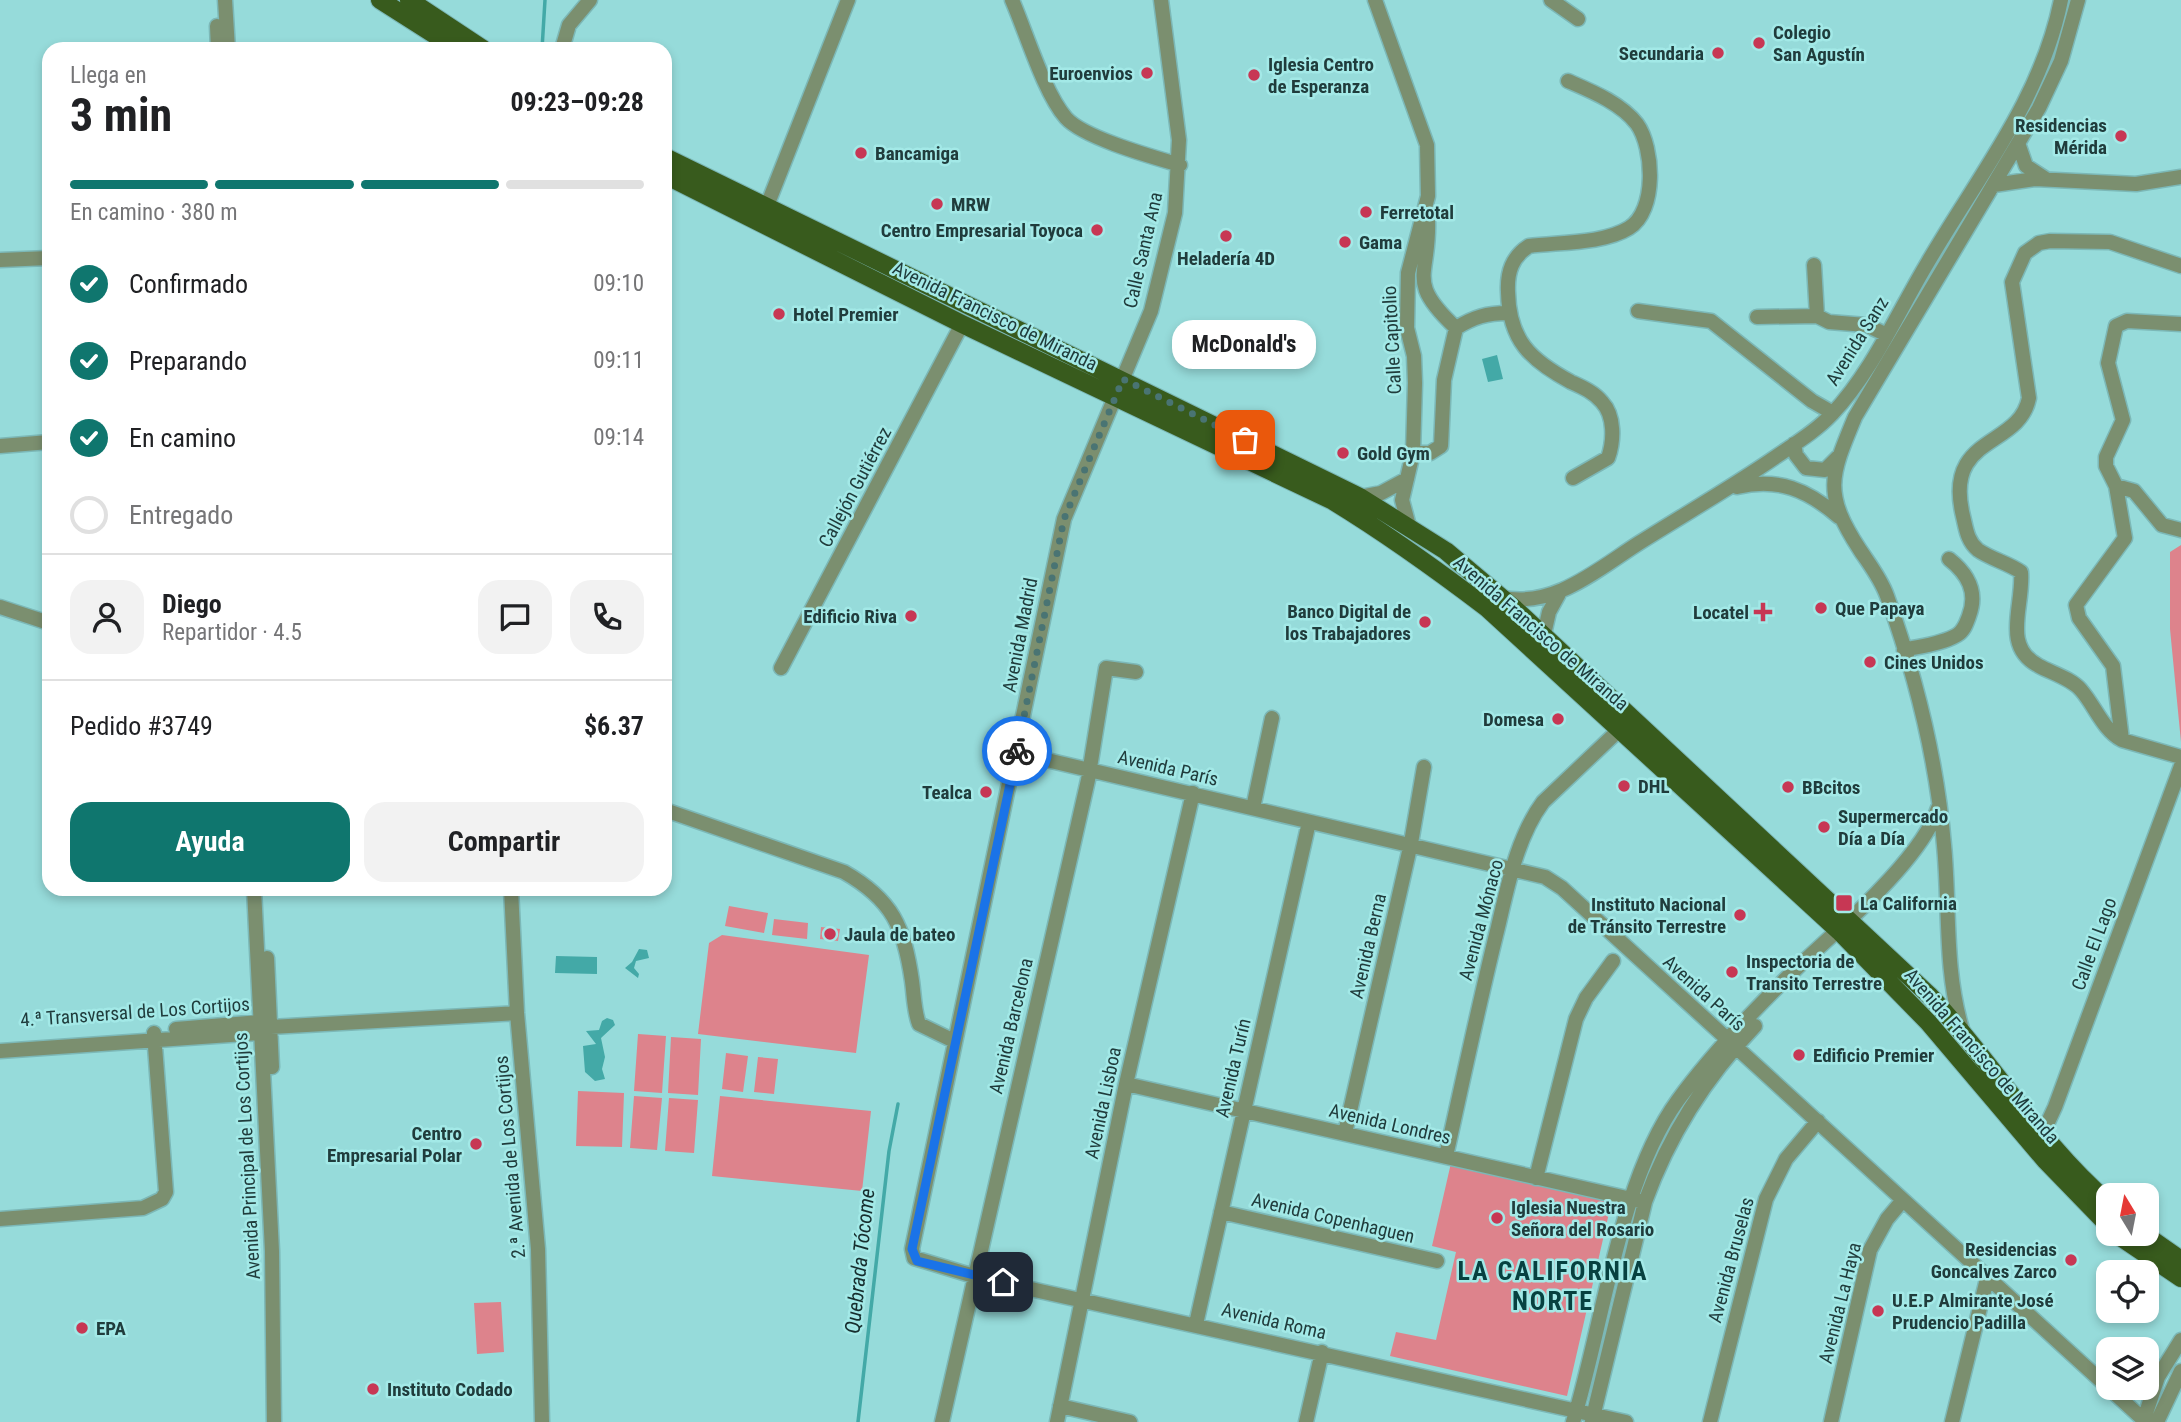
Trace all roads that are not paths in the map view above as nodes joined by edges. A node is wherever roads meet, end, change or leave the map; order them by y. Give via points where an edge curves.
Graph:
1 (216, 0) edge
2 (225, 0) edge
3 (380, 0) edge
4 (409, 0) edge
5 (590, 0) edge
6 (848, 0) edge
7 (1012, 0) edge
8 (1161, 0) edge
9 (1375, 0) edge
10 (1550, 0) edge
11 (2062, 0) edge
12 (2078, 0) edge
13 (1578, 19) dead end
14 (218, 42) edge
15 (228, 42) edge
16 (446, 42) edge
17 (472, 42) edge
18 (564, 42) edge
19 (1568, 81) dead end
20 (2018, 143) junction
21 (672, 161) edge
22 (1180, 165) junction
23 (2181, 177) edge
24 (672, 178) edge
25 (2048, 180) junction
26 (1994, 185) junction
27 (1425, 206) junction
28 (763, 216) junction
29 (42, 258) edge
30 (0, 260) edge
31 (1814, 265) dead end
32 (2181, 266) edge
33 (1638, 311) dead end
34 (1508, 313) junction
35 (1816, 316) junction
36 (1757, 317) dead end
37 (962, 324) junction
38 (2181, 324) edge
39 (1456, 328) junction
40 (1885, 334) junction
41 (1123, 379) junction
42 (1115, 397) junction
43 (1833, 413) junction
44 (42, 443) edge
45 (1794, 444) junction
46 (0, 446) edge
47 (1413, 453) junction
48 (1839, 456) junction
49 (1573, 478) dead end
50 (1407, 479) junction
51 (2116, 486) junction
52 (1732, 488) junction
53 (1360, 496) junction
54 (1840, 519) junction
55 (1409, 526) junction
56 (2181, 530) edge
57 (1949, 559) dead end
58 (1560, 592) junction
59 (1496, 596) junction
60 (0, 607) edge
61 (42, 621) edge
62 (1543, 635) junction
63 (1904, 650) junction
64 (1551, 666) junction
65 (781, 668) dead end
66 (1136, 672) dead end
67 (1272, 718) dead end
68 (1619, 730) junction
69 (2122, 740) junction
70 (1017, 752) junction
71 (2181, 757) edge
72 (2181, 766) edge
73 (1424, 767) dead end
74 (1090, 769) junction
75 (1192, 793) junction
76 (1938, 807) junction
77 (1253, 808) junction
78 (672, 812) edge
79 (1309, 822) junction
80 (1411, 843) junction
81 (1513, 869) junction
82 (255, 896) edge
83 (263, 896) edge
84 (511, 896) edge
85 (1845, 925) junction
86 (1613, 961) dead end
87 (517, 1013) junction
88 (264, 1027) junction
89 (1962, 1029) junction
90 (154, 1036) junction
91 (0, 1041) edge
92 (954, 1041) junction
93 (1732, 1045) junction
94 (0, 1051) edge
95 (1126, 1084) junction
96 (1243, 1110) junction
97 (1818, 1121) junction
98 (1345, 1133) junction
99 (2042, 1135) junction
100 (1446, 1156) junction
101 (1536, 1178) junction
102 (2096, 1192) edge
103 (1638, 1200) junction
104 (1903, 1200) junction
105 (1222, 1212) junction
106 (2096, 1213) edge
107 (0, 1219) edge
108 (2160, 1245) edge
109 (2134, 1246) edge
110 (914, 1258) joint
111 (2181, 1260) edge
112 (1437, 1261) dead end
113 (977, 1277) junction
114 (2181, 1278) edge
115 (1987, 1279) junction
116 (1083, 1298) junction
117 (1196, 1324) junction
118 (2181, 1340) edge
119 (1322, 1352) junction
120 (2181, 1371) edge
121 (1060, 1406) junction
122 (1575, 1416) edge
123 (1593, 1418) edge
124 (2147, 1421) edge
125 (274, 1422) edge
126 (284, 1422) edge
127 (542, 1422) edge
128 (942, 1422) edge
129 (1057, 1422) edge
130 (1130, 1422) edge
131 (1306, 1422) edge
132 (1626, 1422) edge
133 (1710, 1422) edge
134 (1830, 1422) edge
135 (1952, 1422) edge

1 - 14 street
2 - 15 street
3 - 16 main road
4 - 17 main road
5 - 18 street via 569,24
6 - 28 street
7 - 22 street via 1049,90 1068,120 1095,135
8 - 22 street, Calle Santa Ana
9 - 27 street, Calle Capitolio via 1427,145
10 - 13 street
11 - 40 street, Avenida Sanz via 2047,57 2012,130
12 - 20 street, Avenida Sanz via 2055,78
19 - 34 street via 1598,94 1637,124 1648,159 1647,206 1638,221 1613,235 1529,246 1519,252 1507,281
20 - 25 street via 2026,166
20 - 26 street, Avenida Sanz
21 - 28 main road, Avenida Francisco de Miranda
22 - 41 street, Calle Santa Ana via 1175,213 1151,311
23 - 25 street via 2115,185
24 - 28 main road, Avenida Francisco de Miranda
25 - 26 street
26 - 48 street, Avenida Sanz via 1855,417
27 - 39 street via 1428,229 1423,284 1431,301
27 - 47 street, Calle Capitolio via 1408,273 1407,328 1415,383
28 - 37 main road, Avenida Francisco de Miranda
28 - 41 main road, Avenida Francisco de Miranda
29 - 30 street
31 - 35 street
32 - 69 street via 2110,242 2050,241 2025,253 2012,282 2027,409 1975,452 1957,493 1970,541 2021,572 2020,650 2029,661 2078,686
33 - 43 street via 1712,321
34 - 39 street via 1472,318
34 - 49 street via 1534,359 1592,393 1609,415 1613,439 1608,458
35 - 36 street
35 - 40 street via 1829,323 1866,325
37 - 42 main road, Avenida Francisco de Miranda
37 - 65 street, Callejón Gutiérrez
38 - 51 street via 2126,321 2116,326 2108,363 2123,420 2106,466
39 - 47 street via 1444,380 1441,446 1430,453
40 - 43 street, Avenida Sanz
41 - 42 street, Calle Santa Ana
41 - 53 main road, Avenida Francisco de Miranda
42 - 64 main road, Avenida Francisco de Miranda via 1333,502 1387,534 1487,608
42 - 70 street, Avenida Madrid via 1064,519
43 - 45 street, Avenida Sanz
44 - 46 street
45 - 48 street via 1802,466 1811,469 1825,470
45 - 52 street, Avenida Sanz
47 - 50 street, Calle Capitolio
48 - 54 street, Avenida Sanz via 1833,481
50 - 53 street via 1381,493
50 - 55 street, Calle Capitolio via 1402,500
51 - 56 street via 2134,491 2162,525
51 - 69 street via 2125,538 2076,605 2113,666
52 - 54 street via 1780,483 1811,496
52 - 58 street, Avenida Sanz
53 - 55 main road, Avenida Francisco de Miranda
54 - 63 street via 1881,581
55 - 59 main road, Avenida Francisco de Miranda via 1446,551
57 - 63 street via 1962,569 1973,594 1964,628 1950,639
58 - 59 street, Avenida Sanz via 1515,601
58 - 62 street
59 - 62 main road, Avenida Francisco de Miranda
60 - 61 street
62 - 64 street via 1543,652
62 - 85 main road, Avenida Francisco de Miranda
63 - 76 street
64 - 68 main road, Avenida Francisco de Miranda
66 - 74 street, Avenida Barcelona via 1106,668
67 - 77 street
68 - 81 street, Avenida Mónaco via 1543,802
68 - 85 main road, Avenida Francisco de Miranda
69 - 71 street
70 - 74 street, Avenida París
70 - 92 street, Avenida Madrid
72 - 99 street, Calle El Lago
73 - 80 street, Avenida Berna
74 - 75 street, Avenida París
74 - 113 street, Avenida Barcelona
75 - 77 street, Avenida París
75 - 95 street, Avenida Lisboa
76 - 85 street via 1930,829
76 - 89 street via 1948,957
77 - 79 street, Avenida París
78 - 92 street via 844,872 866,885 886,903 900,926 919,1024
79 - 80 street, Avenida París
79 - 96 street, Avenida Turín
80 - 81 street, Avenida París
80 - 98 street, Avenida Berna
81 - 93 street, Avenida París via 1545,877 1562,888
81 - 100 street, Avenida Mónaco
82 - 88 street, Avenida Principal de Los Cortijos
83 - 88 street, Avenida Principal de Los Cortijos
84 - 87 street, 2.ª Avenida de Los Cortijos
85 - 89 main road, Avenida Francisco de Miranda
85 - 93 street
85 - 106 main road, Avenida Francisco de Miranda via 2045,1160
86 - 101 street via 1576,1019
87 - 88 street, 4.ª Transversal de Los Cortijos
87 - 127 street, 2.ª Avenida de Los Cortijos via 538,1248
88 - 90 street, 4.ª Transversal de Los Cortijos
88 - 125 street, Avenida Principal de Los Cortijos
88 - 126 street, Avenida Principal de Los Cortijos
89 - 99 main road, Avenida Francisco de Miranda
90 - 91 street, 4.ª Transversal de Los Cortijos
90 - 94 street, 4.ª Transversal de Los Cortijos
90 - 107 street via 166,1192 162,1199 143,1208
92 - 110 street, Avenida Madrid via 912,1249
93 - 97 street, Avenida París
93 - 103 street via 1679,1124
95 - 96 street, Avenida Londres
95 - 116 street, Avenida Lisboa
96 - 98 street, Avenida Londres
96 - 105 street, Avenida Turín
97 - 104 street, Avenida París
97 - 133 street, Avenida Bruselas via 1786,1159 1766,1199
98 - 100 street, Avenida Londres
99 - 102 main road, Avenida Francisco de Miranda
100 - 101 street, Avenida Londres
101 - 103 street, Avenida Londres
103 - 122 street
103 - 123 street
104 - 115 street, Avenida París
104 - 134 street, Avenida La Haya via 1870,1250
105 - 112 street, Avenida Copenhaguen
105 - 117 street, Avenida Turín
108 - 111 main road
109 - 114 main road
110 - 113 street, Avenida Roma
113 - 116 street, Avenida Roma
113 - 128 street, Avenida Barcelona
115 - 124 street, Avenida París
115 - 135 street
116 - 117 street, Avenida Roma
116 - 121 street, Avenida Lisboa
117 - 119 street, Avenida Roma
118 - 124 street via 2158,1377
119 - 122 street, Avenida Roma
119 - 131 street
120 - 124 street
121 - 129 street, Avenida Lisboa
121 - 130 street
122 - 123 street, Avenida Roma
123 - 132 street, Avenida Roma

